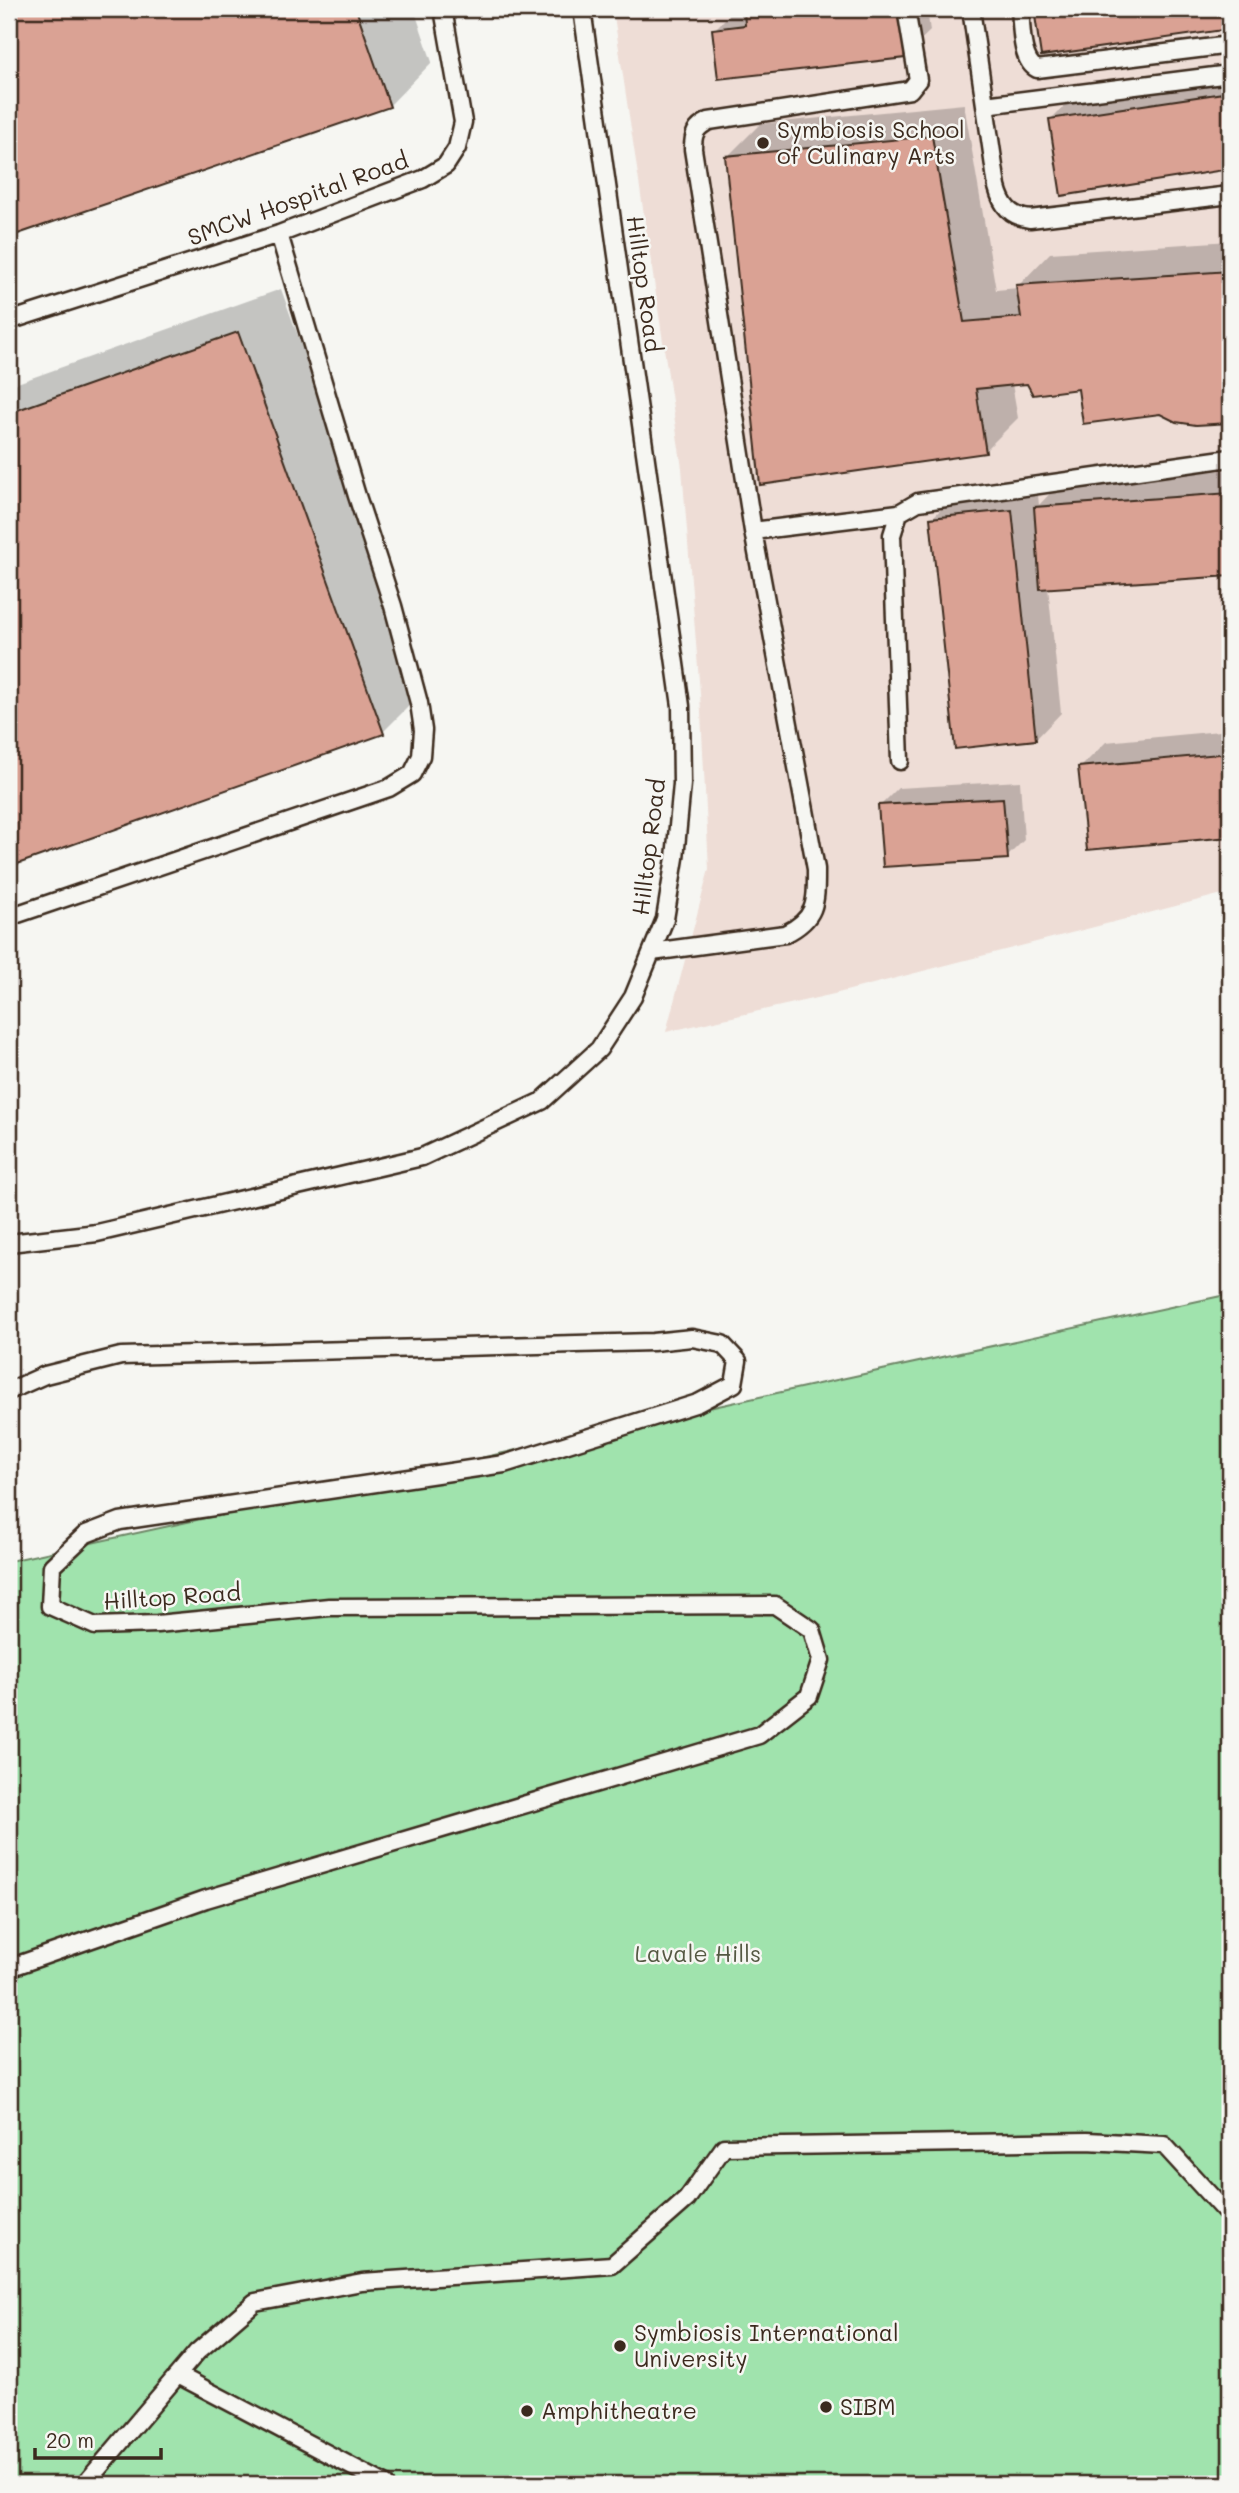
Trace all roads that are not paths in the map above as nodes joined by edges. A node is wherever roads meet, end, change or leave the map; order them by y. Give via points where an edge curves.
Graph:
1 (443, 9) edge
2 (582, 9) edge
3 (906, 9) edge
4 (971, 9) edge
5 (1020, 9) edge
6 (1230, 45) edge
7 (1230, 74) edge
8 (985, 105) junction
9 (1230, 195) edge
10 (279, 234) junction
11 (9, 321) edge
12 (1230, 458) edge
13 (899, 513) junction
14 (752, 531) junction
15 (900, 761) dead end
16 (9, 917) edge
17 (652, 952) junction
18 (9, 1243) edge
19 (9, 1391) edge
20 (9, 1969) edge
21 (1230, 2217) edge
22 (178, 2375) junction
23 (85, 2484) edge
24 (385, 2484) edge

1 - 10 lane, SMCW Hospital Road via 463,122 457,148 446,165 423,179
2 - 17 lane, Hilltop Road via 681,706 682,784 675,858 665,919
3 - 14 lane via 918,80 909,90 709,121 698,126 693,136
4 - 8 lane
5 - 6 lane via 1027,59 1037,69
7 - 8 lane
8 - 9 lane via 1000,200 1018,217
10 - 11 lane, SMCW Hospital Road
10 - 16 lane via 393,606 419,703 421,756 412,774 390,788
12 - 13 lane via 918,502
13 - 14 lane
13 - 15 lane via 892,535
14 - 17 lane via 816,869 812,914 802,926 785,934
17 - 18 lane, Hilltop Road via 634,997 599,1049 542,1101 422,1157 97,1233
19 - 20 lane, Hilltop Road via 45,1376 121,1356 692,1338 722,1344 738,1361 734,1384 698,1403 504,1464 120,1521 86,1534 52,1566 50,1606 95,1626 328,1607 775,1605 812,1630 821,1660 809,1696 759,1735 206,1899
21 - 22 lane via 1164,2145 1087,2140 724,2147 687,2199 612,2265 362,2282 255,2302 197,2352
22 - 23 lane
22 - 24 lane

